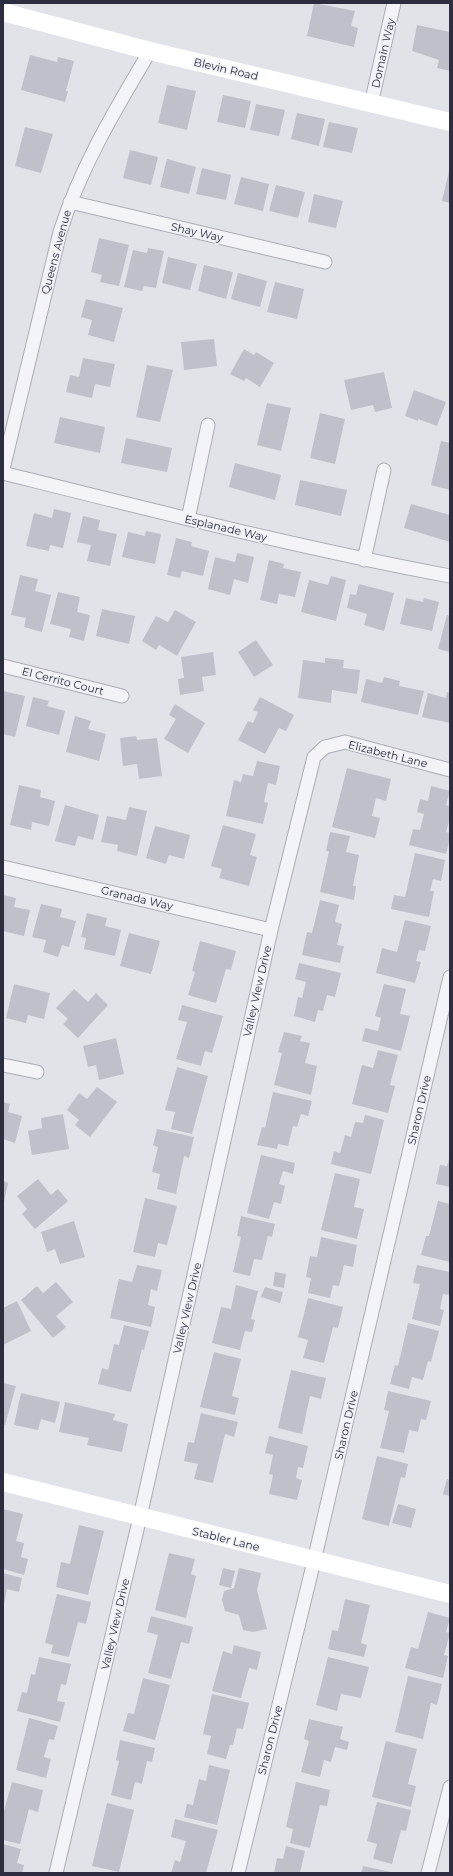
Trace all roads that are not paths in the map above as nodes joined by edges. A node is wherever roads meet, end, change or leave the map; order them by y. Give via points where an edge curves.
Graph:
1 (394, 3) edge
2 (3, 12) edge
3 (150, 51) junction
4 (371, 104) junction
5 (450, 122) edge
6 (70, 202) junction
7 (325, 262) dead end
8 (208, 425) dead end
9 (3, 469) edge
10 (384, 470) dead end
11 (3, 473) edge
12 (188, 520) junction
13 (364, 560) junction
14 (450, 576) edge
15 (3, 666) edge
16 (122, 696) dead end
17 (325, 746) joint
18 (450, 770) edge
19 (3, 866) edge
20 (271, 930) junction
21 (450, 977) edge
22 (3, 1065) edge
23 (37, 1072) dead end
24 (3, 1482) edge
25 (140, 1517) junction
26 (314, 1561) junction
27 (450, 1594) edge
28 (450, 1786) edge
29 (56, 1873) edge
30 (238, 1873) edge
31 (428, 1873) edge

1 - 4 street, Domain Way
2 - 3 street, Blevin Road
3 - 4 street, Blevin Road
3 - 6 street, Queens Avenue via 101,134
4 - 5 street, Blevin Road
6 - 7 street, Shay Way
6 - 9 street, Queens Avenue via 55,252
8 - 12 street
10 - 13 street
11 - 12 street, Esplanade Way
12 - 13 street, Esplanade Way
13 - 14 street, Esplanade Way
15 - 16 street, El Cerrito Court
17 - 18 street, Elizabeth Lane via 345,742
17 - 20 street, Valley View Drive via 314,757
19 - 20 street, Granada Way
20 - 25 street, Valley View Drive
21 - 26 street, Sharon Drive
22 - 23 street
24 - 25 street, Stabler Lane
25 - 26 street, Stabler Lane
25 - 29 street, Valley View Drive
26 - 27 street, Stabler Lane
26 - 30 street, Sharon Drive
28 - 31 street

